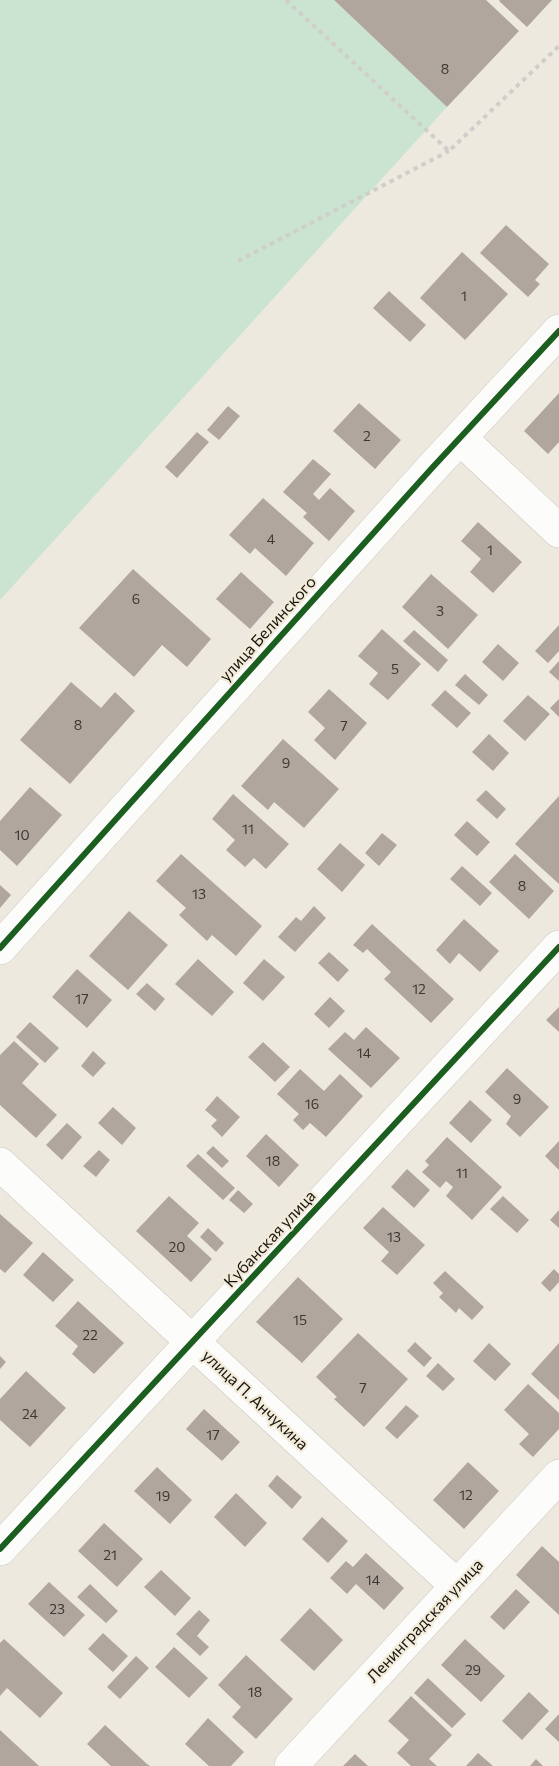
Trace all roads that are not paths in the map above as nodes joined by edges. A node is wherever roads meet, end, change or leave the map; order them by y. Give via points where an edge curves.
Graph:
1 (559, 331) edge
2 (460, 438) junction
3 (559, 531) edge
4 (0, 948) edge
5 (559, 948) edge
6 (0, 1164) edge
7 (193, 1342) junction
8 (559, 1476) edge
9 (0, 1549) edge
10 (457, 1587) junction
11 (291, 1766) edge

1 - 2 street, улица Белинского
2 - 3 street
2 - 4 street, улица Белинского
5 - 7 street, Кубанская улица
6 - 7 street, улица П. Анчукина
7 - 9 street, Кубанская улица
7 - 10 street, улица П. Анчукина
8 - 10 street, Ленинградская улица
10 - 11 street, Ленинградская улица

